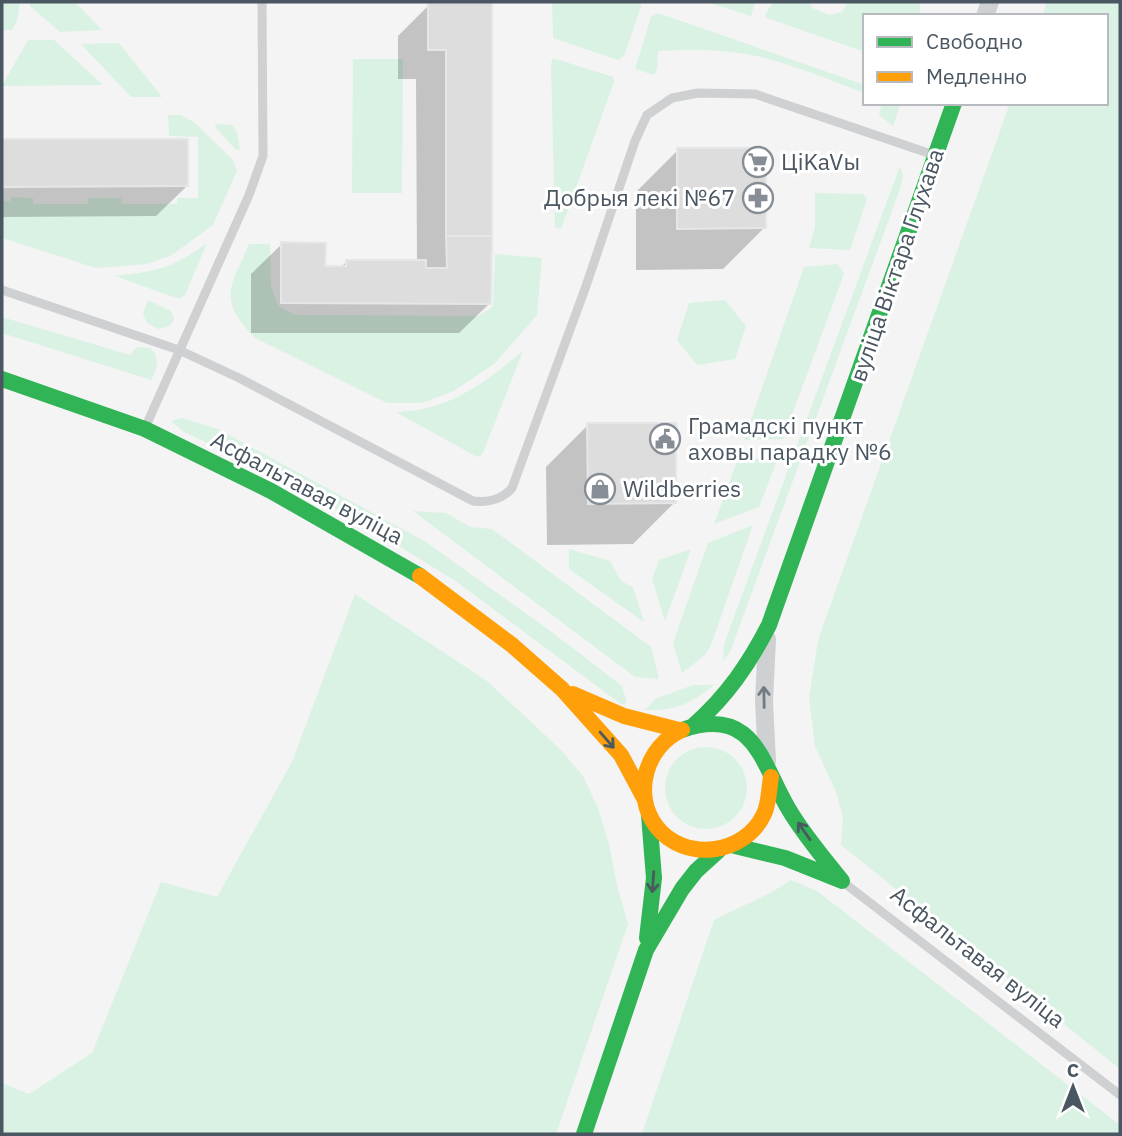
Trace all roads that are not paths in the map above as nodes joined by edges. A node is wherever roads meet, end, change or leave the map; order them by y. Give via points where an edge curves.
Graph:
1 (262, 2) edge
2 (953, 105) edge
3 (935, 155) junction
4 (2, 290) edge
5 (179, 350) junction
6 (2, 379) edge
7 (145, 429) junction
8 (769, 625) junction
9 (562, 688) junction
10 (686, 728) junction
11 (769, 771) junction
12 (644, 799) junction
13 (649, 815) junction
14 (734, 846) junction
15 (718, 851) junction
16 (842, 881) junction
17 (646, 950) junction
18 (1120, 1095) edge
19 (584, 1134) edge

1 - 5 lane via 263,156
2 - 3 street, вуліца Віктара Глухава
3 - 5 lane via 755,94 698,93 672,98 647,115 512,488 506,496 485,503 472,501
3 - 8 street, вуліца Віктара Глухава
4 - 5 lane
5 - 7 lane
6 - 7 street, Асфальтавая вуліца
7 - 9 street, Асфальтавая вуліца via 271,491 425,579
8 - 10 street, вуліца Віктара Глухава via 731,690
11 -> 8 street, вуліца Віктара Глухава via 764,674
9 - 10 street, Асфальтавая вуліца via 634,720
9 -> 12 street, Асфальтавая вуліца via 621,755
10 - 11 street via 712,724 738,732 759,748
10 - 12 street via 663,742 650,759
11 - 14 street via 771,798 765,818 752,835
16 -> 11 street via 803,832
12 - 13 street
13 - 15 street via 677,845
13 -> 17 street via 654,878
14 - 15 street
14 - 16 street via 785,858
15 - 17 street via 682,889
16 - 18 lane, Асфальтавая вуліца
17 - 19 street

